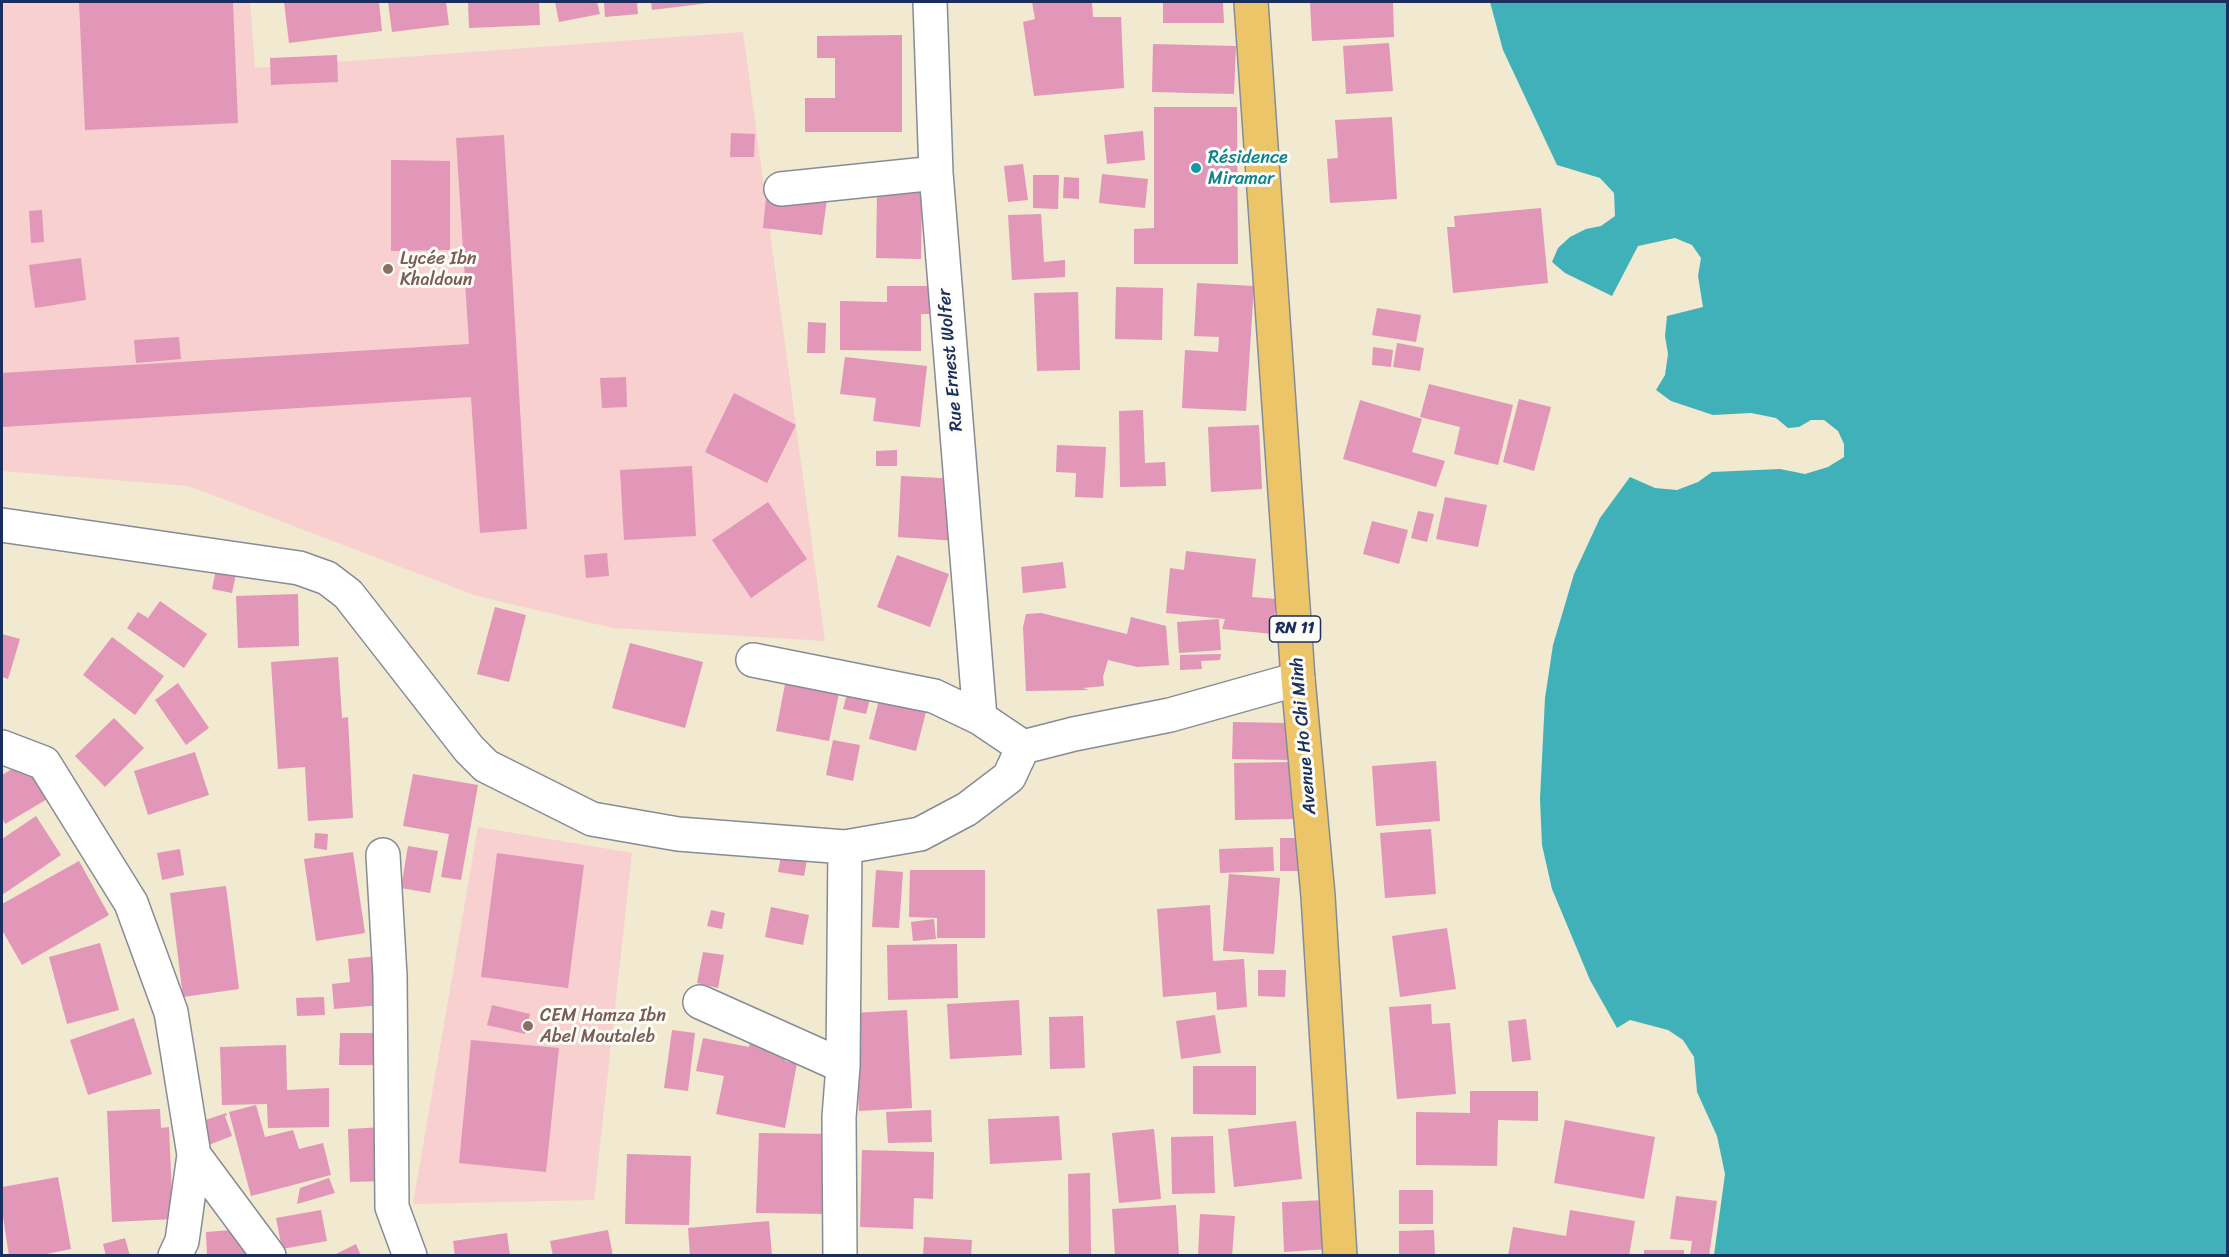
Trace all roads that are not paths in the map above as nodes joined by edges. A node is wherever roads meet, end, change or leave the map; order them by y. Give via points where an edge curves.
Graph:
1 (930, 2) edge
2 (1251, 2) edge
3 (936, 173) junction
4 (781, 189) dead end
5 (2, 525) edge
6 (753, 660) dead end
7 (1298, 679) junction
8 (980, 718) junction
9 (2, 747) edge
10 (1023, 747) junction
11 (845, 847) junction
12 (383, 855) dead end
13 (700, 1002) dead end
14 (843, 1066) junction
15 (194, 1155) junction
16 (175, 1256) edge
17 (268, 1256) edge
18 (410, 1256) edge
19 (840, 1256) edge
20 (1340, 1256) edge

1 - 3 street, Rue Ernest Wolfer
2 - 7 main road, Avenue Ho Chi Minh / RN 11
3 - 4 street
3 - 8 street, Rue Ernest Wolfer
5 - 11 street via 299,568 327,578 348,594 486,766 592,819 678,834
6 - 8 street via 934,696
7 - 10 street via 1170,715
7 - 20 main road, Avenue Ho Chi Minh / RN 11 via 1318,896
8 - 10 street
9 - 15 street via 44,763 131,903 171,1012
10 - 11 street via 1010,777 967,809 920,834
11 - 14 street
12 - 18 street via 390,976 392,1207
13 - 14 street
14 - 19 street via 839,1118
15 - 16 street via 182,1241
15 - 17 street

